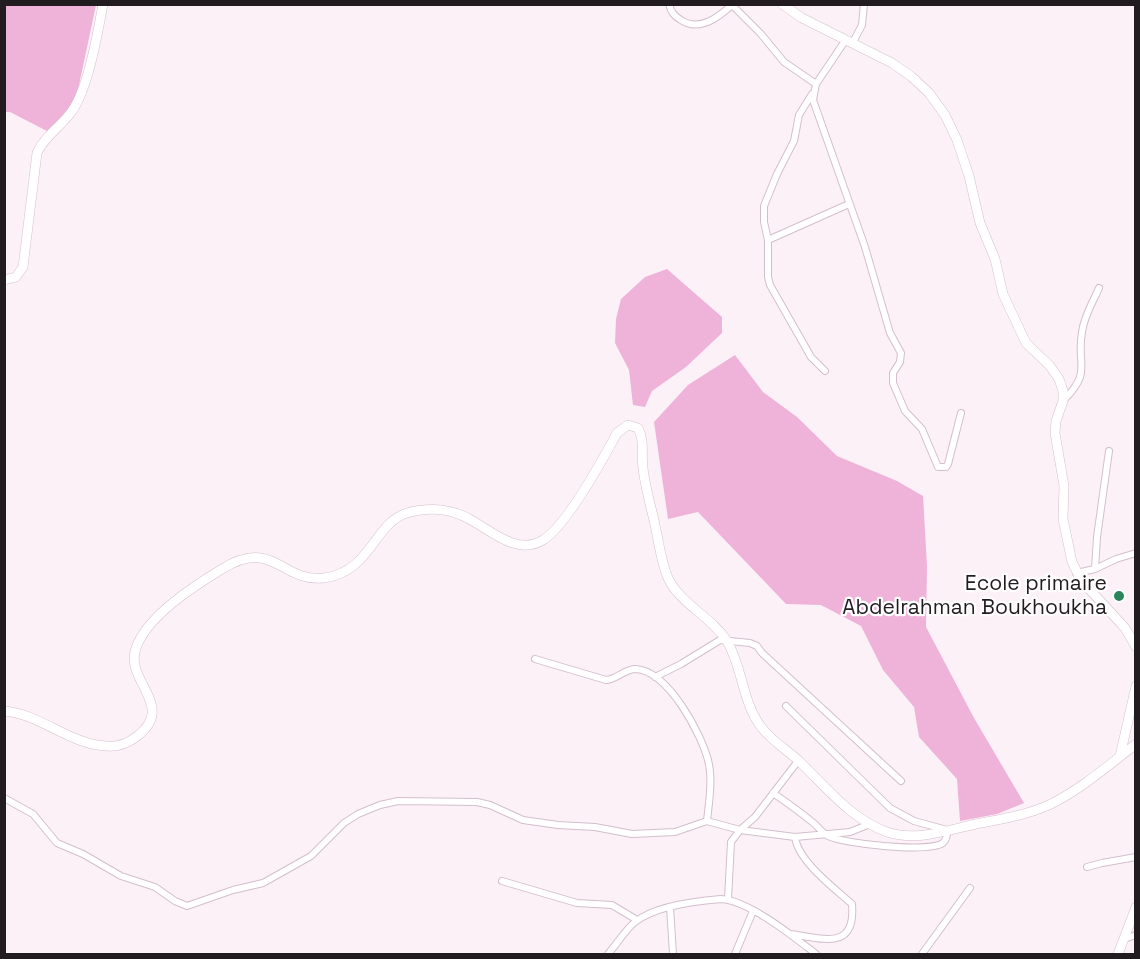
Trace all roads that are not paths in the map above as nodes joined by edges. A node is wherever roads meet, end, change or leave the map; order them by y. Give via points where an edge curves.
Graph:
1 (103, 4) edge
2 (669, 4) edge
3 (782, 4) edge
4 (864, 4) edge
5 (732, 5) edge
6 (848, 43) junction
7 (816, 84) junction
8 (813, 92) junction
9 (849, 204) junction
10 (768, 240) junction
11 (4, 280) edge
12 (1099, 288) dead end
13 (825, 371) dead end
14 (1063, 401) junction
15 (961, 413) dead end
16 (1109, 451) dead end
17 (1136, 548) edge
18 (1135, 553) edge
19 (1095, 569) junction
20 (1076, 573) junction
21 (726, 640) junction
22 (1136, 647) edge
23 (535, 659) dead end
24 (655, 677) junction
25 (1136, 686) edge
26 (1134, 699) edge
27 (786, 706) dead end
28 (4, 711) edge
29 (1136, 744) edge
30 (1120, 756) junction
31 (798, 761) junction
32 (901, 781) dead end
33 (773, 793) junction
34 (4, 798) edge
35 (707, 821) junction
36 (870, 824) junction
37 (740, 830) junction
38 (947, 830) junction
39 (825, 834) junction
40 (795, 837) junction
41 (1136, 857) edge
42 (1087, 867) dead end
43 (502, 881) dead end
44 (970, 888) dead end
45 (728, 899) junction
46 (670, 907) junction
47 (1136, 907) edge
48 (753, 911) junction
49 (637, 920) junction
50 (789, 934) junction
51 (1136, 935) edge
52 (1124, 939) junction
53 (608, 954) edge
54 (673, 954) edge
55 (735, 954) edge
56 (816, 954) edge
57 (922, 954) edge
58 (1118, 954) edge

1 - 11 main road via 79,98 73,111 37,153 23,267 16,277
2 - 5 street via 674,16 695,26
3 - 6 main road
4 - 6 street via 862,25
5 - 7 street via 784,62
6 - 7 street
6 - 14 main road via 912,77 945,115 969,176 1004,294 1026,343 1059,379
7 - 8 street
8 - 9 street
8 - 10 street via 799,115 794,141 764,206
9 - 10 street
9 - 15 street via 890,333 901,352 893,383 905,411 922,429 938,466 948,464
10 - 13 street via 770,285 811,357
12 - 14 street via 1081,334 1081,380
14 - 20 main road via 1055,433 1064,486 1063,519
16 - 19 street
17 - 18 street
18 - 19 street
19 - 20 street
20 - 22 main road via 1125,628
21 - 24 street via 717,641
21 - 28 main road via 668,578 642,466 642,434 639,428 628,425 617,433 563,521 542,541 516,544 472,520 428,509 389,523 360,560 332,576 304,576 255,556 228,565 196,585 168,607 136,648 134,665 153,709 147,726 131,741 100,746
21 - 31 main road via 757,721
21 - 32 street via 757,646
23 - 24 street via 606,680 638,669
24 - 35 street via 679,702 697,731 708,761
25 - 26 main road
26 - 30 main road
27 - 38 street via 890,808 914,821
29 - 30 main road
30 - 38 main road via 1050,804
31 - 33 street
31 - 36 main road
33 - 37 street
33 - 39 street
34 - 35 street via 33,814 57,843 121,876 155,887 187,906 263,883 311,856 358,814 398,801 477,802 524,820 632,834 675,832
35 - 37 street
36 - 38 main road via 906,836
36 - 39 street via 850,832
37 - 40 street
37 - 45 street via 731,842
38 - 39 street via 948,837 936,846 903,848
39 - 40 street
40 - 50 street via 803,856 852,904 852,919 850,929 841,938
41 - 42 street
43 - 49 street via 577,903 612,905
44 - 57 street
45 - 46 street
45 - 48 street
46 - 49 street
46 - 54 street
47 - 52 main road
48 - 50 street
48 - 55 street
49 - 53 street
50 - 56 street
51 - 52 street
52 - 58 main road

